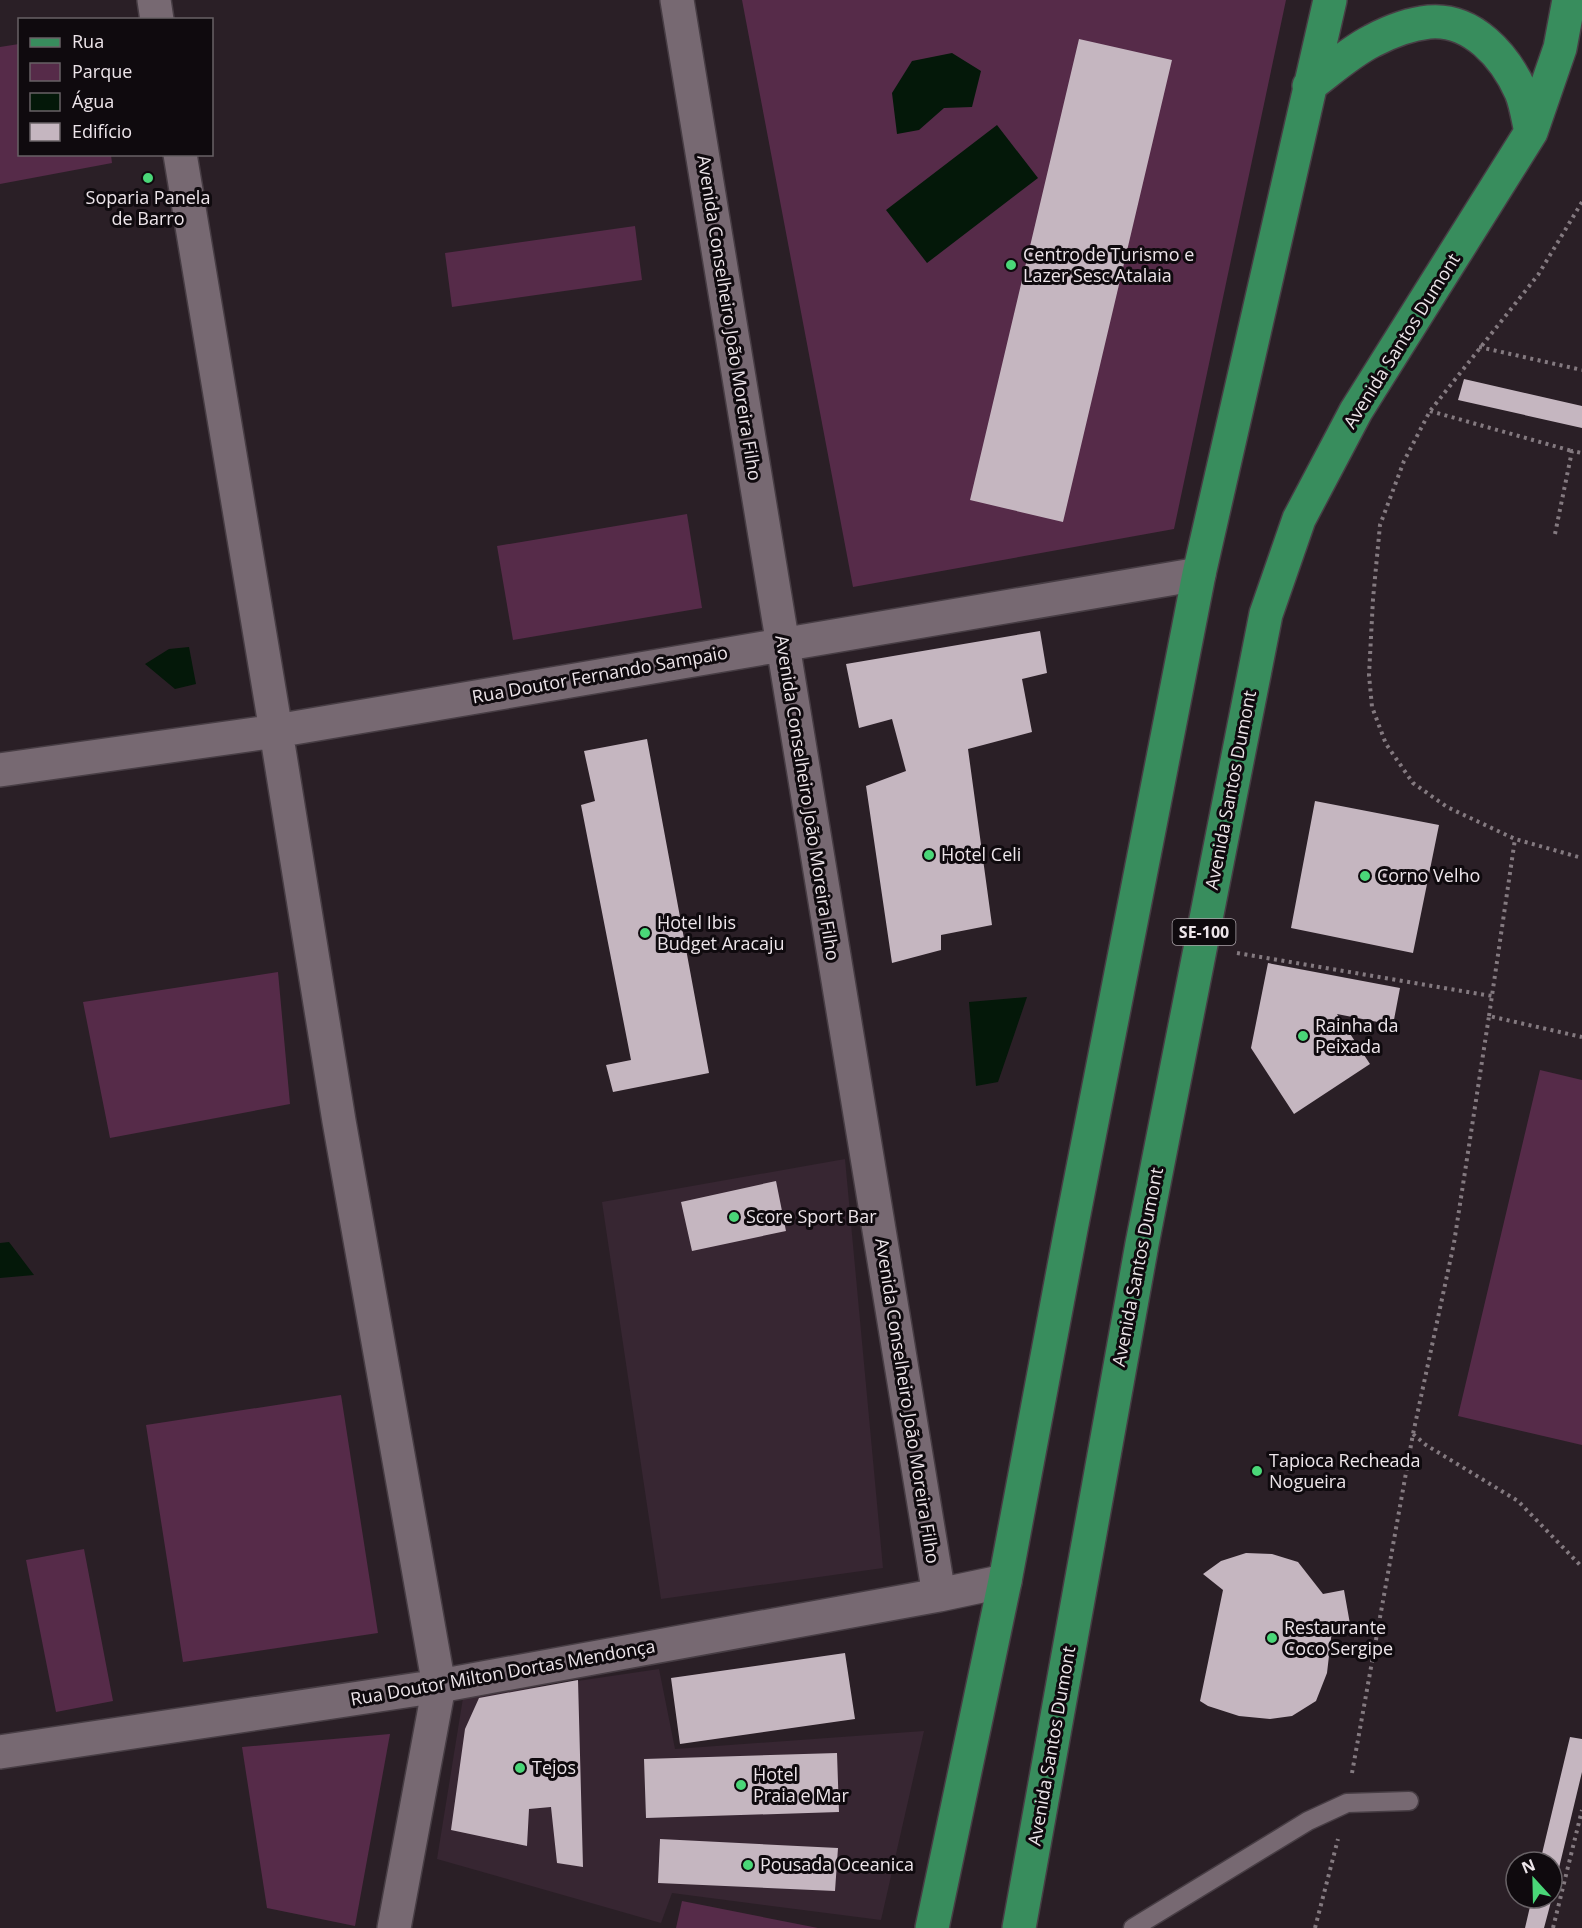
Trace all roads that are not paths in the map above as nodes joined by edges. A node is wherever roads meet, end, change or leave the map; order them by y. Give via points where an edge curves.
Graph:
1 (154, 0) edge
2 (677, 0) edge
3 (1330, 0) edge
4 (1569, 0) edge
5 (157, 18) edge
6 (1309, 86) junction
7 (1531, 132) junction
8 (180, 156) edge
9 (1199, 574) junction
10 (782, 644) junction
11 (276, 731) junction
12 (0, 770) edge
13 (1005, 1581) junction
14 (939, 1595) junction
15 (440, 1686) junction
16 (0, 1752) edge
17 (1409, 1801) dead end
18 (394, 1928) edge
19 (932, 1928) edge
20 (1019, 1928) edge
21 (1133, 1928) edge

1 - 5 street
2 - 10 street, Avenida Conselheiro João Moreira Filho
3 - 6 main road
4 - 7 main road, Avenida Santos Dumont / SE-100 via 1560,48
6 - 7 main road via 1371,41 1403,27 1430,21 1458,25 1482,38 1506,64 1521,93
6 - 9 main road
7 - 20 main road, Avenida Santos Dumont / SE-100 via 1356,411 1299,519 1266,614 1142,1244
8 - 11 street
9 - 10 street, Rua Doutor Fernando Sampaio
9 - 13 main road
10 - 11 street, Rua Doutor Fernando Sampaio
10 - 14 street, Avenida Conselheiro João Moreira Filho
11 - 12 street, Rua Doutor Fernando Sampaio
11 - 15 street via 341,1133
13 - 14 street, Rua Doutor Milton Dortas Mendonça
13 - 19 main road
14 - 15 street, Rua Doutor Milton Dortas Mendonça
15 - 16 street, Rua Doutor Milton Dortas Mendonça
15 - 18 street
17 - 21 lane via 1347,1803 1308,1821

